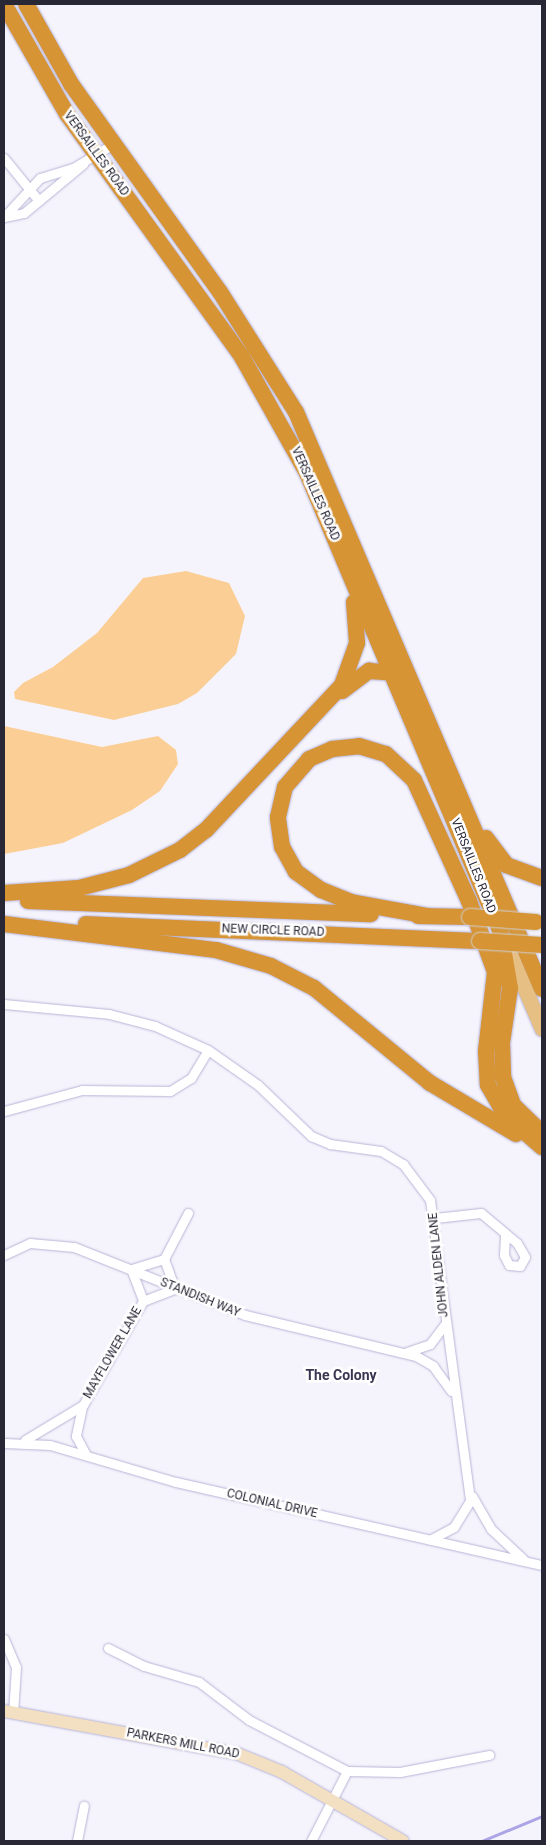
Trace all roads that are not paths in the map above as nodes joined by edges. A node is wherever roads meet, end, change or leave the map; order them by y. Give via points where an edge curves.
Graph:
1 (4, 4) edge
2 (26, 4) edge
3 (113, 144) junction
4 (4, 158) edge
5 (90, 158) junction
6 (28, 187) junction
7 (39, 202) junction
8 (4, 204) edge
9 (4, 217) edge
10 (326, 516) junction
11 (390, 669) junction
12 (413, 680) junction
13 (329, 702) junction
14 (426, 712) junction
15 (542, 878) edge
16 (4, 893) edge
17 (4, 900) edge
18 (428, 916) junction
19 (4, 922) edge
20 (539, 922) edge
21 (500, 930) junction
22 (542, 945) edge
23 (540, 986) edge
24 (4, 1004) edge
25 (542, 1029) edge
26 (208, 1050) junction
27 (4, 1111) edge
28 (541, 1140) edge
29 (188, 1213) dead end
30 (435, 1218) junction
31 (505, 1236) dead end
32 (4, 1255) edge
33 (164, 1259) junction
34 (131, 1269) junction
35 (176, 1289) junction
36 (142, 1301) junction
37 (446, 1323) junction
38 (402, 1352) junction
39 (454, 1398) junction
40 (83, 1405) junction
41 (25, 1440) junction
42 (4, 1443) edge
43 (86, 1456) junction
44 (468, 1488) junction
45 (430, 1540) junction
46 (527, 1562) junction
47 (542, 1565) edge
48 (4, 1639) edge
49 (108, 1648) dead end
50 (8, 1712) edge
51 (489, 1755) dead end
52 (347, 1771) junction
53 (334, 1802) junction
54 (84, 1806) dead end
55 (77, 1841) edge
56 (311, 1841) edge
57 (403, 1841) edge

1 - 5 highway, VERSAILLES ROAD
2 - 3 highway, VERSAILLES ROAD via 71,84
3 - 5 street
3 - 12 highway, VERSAILLES ROAD via 220,292 292,404 321,462
4 - 6 street
5 - 6 street
5 - 7 street via 76,175
5 - 10 highway, VERSAILLES ROAD via 252,372
6 - 7 street
6 - 9 street
7 - 9 street via 15,217
8 - 9 street
10 - 11 highway, VERSAILLES ROAD
10 - 13 highway via 356,607 358,632 349,672
11 - 12 highway
11 - 13 highway via 369,671
11 - 21 highway, VERSAILLES ROAD
12 - 14 highway, VERSAILLES ROAD
13 - 16 highway via 206,830 180,850 100,884
14 - 15 highway via 494,853 513,869
14 - 23 highway, VERSAILLES ROAD
17 - 18 highway, NEW CIRCLE ROAD
18 - 20 highway, NEW CIRCLE ROAD, bridge
18 - 28 highway via 351,902 321,890 296,872 282,847 278,817 285,788 309,759 332,749 359,746 386,754 414,780 469,901 495,972 486,1056 488,1084 505,1116
19 - 22 highway, NEW CIRCLE ROAD, bridge
19 - 28 highway via 208,948 271,966 314,988 436,1087
21 - 25 main road, VERSAILLES ROAD
21 - 28 highway via 510,982 502,1043 503,1077 513,1105
24 - 26 street, JOHN ALDEN LANE via 90,1010 155,1026
26 - 27 street via 190,1078 170,1091 82,1090
26 - 30 street, JOHN ALDEN LANE via 258,1086 311,1136 330,1144 381,1151 403,1164 426,1191
29 - 33 street
30 - 31 street via 481,1213
30 - 37 street, JOHN ALDEN LANE
32 - 34 street, STANDISH WAY via 30,1243 64,1244
33 - 34 street
33 - 35 street
34 - 35 street, STANDISH WAY
34 - 36 street, MAYFLOWER LANE
35 - 36 street, MAYFLOWER LANE
35 - 38 street, STANDISH WAY via 245,1315
36 - 40 street, MAYFLOWER LANE
37 - 38 street, STANDISH WAY via 430,1344
37 - 39 street, JOHN ALDEN LANE
38 - 39 street, STANDISH WAY via 433,1366
39 - 44 street, JOHN ALDEN LANE
40 - 41 street, MAYFLOWER LANE
40 - 43 street, MAYFLOWER LANE via 76,1436
41 - 42 street, COLONIAL DRIVE
41 - 43 street, COLONIAL DRIVE
43 - 45 street, COLONIAL DRIVE via 176,1482
44 - 45 street, JOHN ALDEN LANE via 469,1504 460,1520 448,1532
44 - 46 street, JOHN ALDEN LANE via 490,1529
45 - 46 street, COLONIAL DRIVE
46 - 47 street, COLONIAL DRIVE
48 - 50 street via 16,1667
49 - 52 street via 144,1666 200,1682 249,1720
50 - 53 main road, PARKERS MILL ROAD via 238,1754 264,1763
51 - 52 street via 400,1772
52 - 53 street
53 - 56 street
53 - 57 main road, PARKERS MILL ROAD
54 - 55 street

